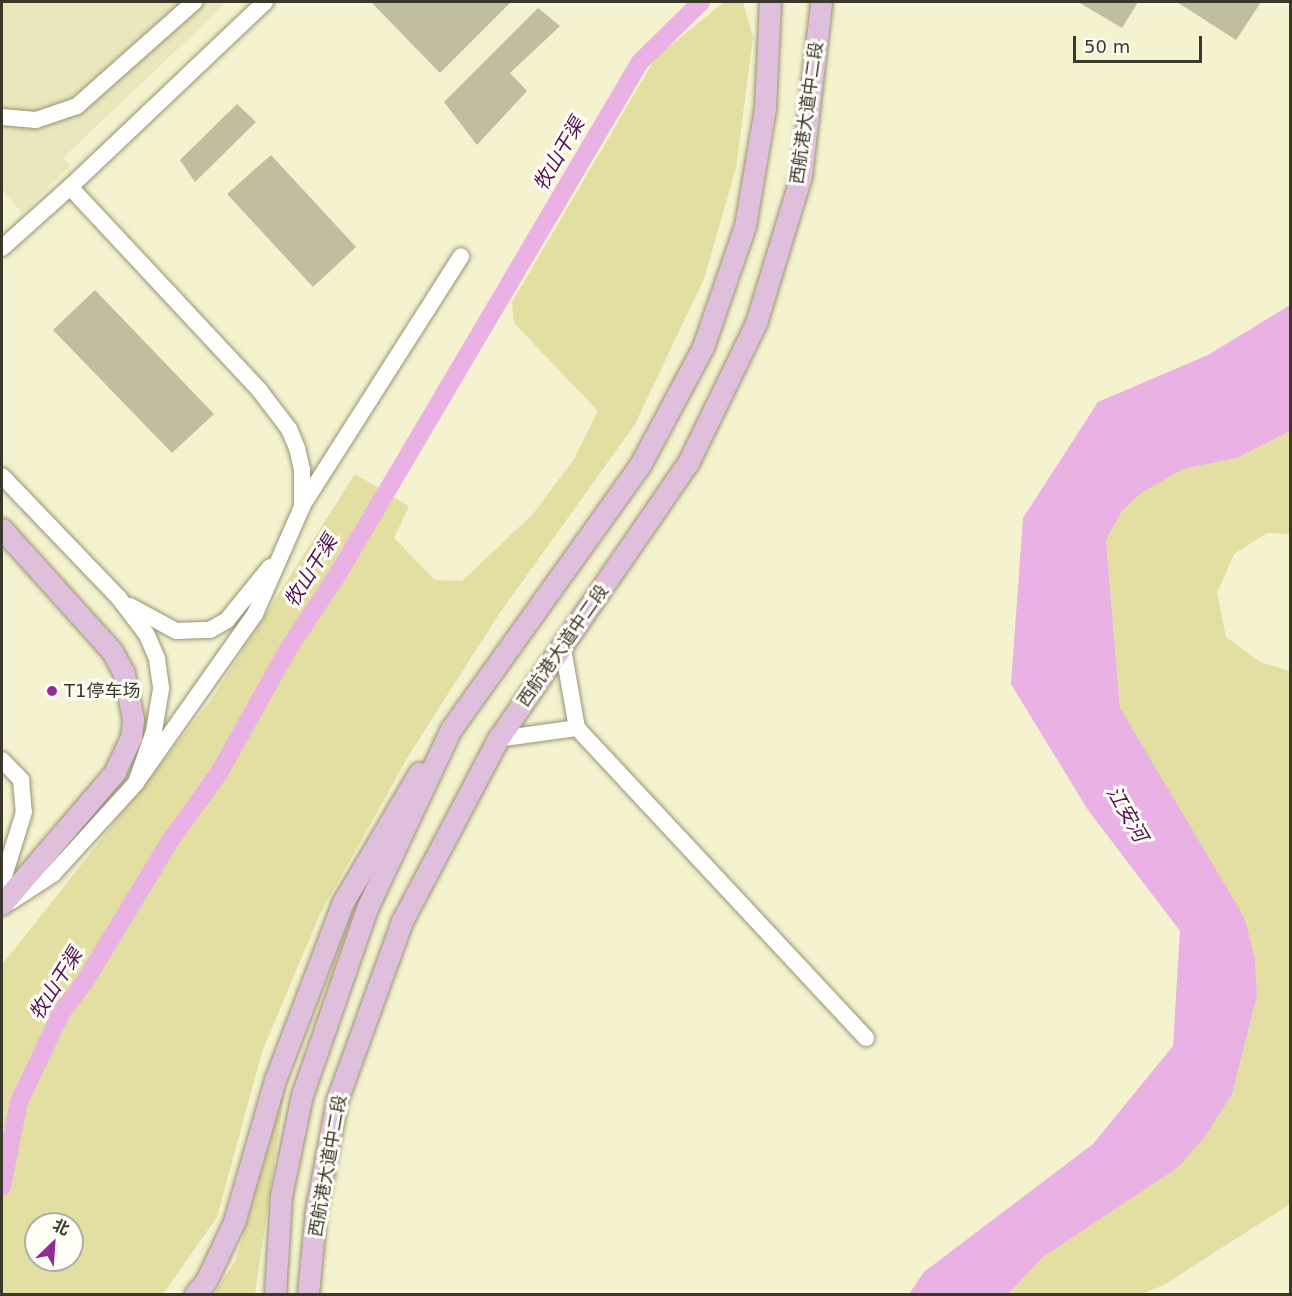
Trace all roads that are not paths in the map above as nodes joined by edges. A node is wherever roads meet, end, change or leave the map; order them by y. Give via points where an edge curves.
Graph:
1 (194, 2) edge
2 (265, 2) edge
3 (770, 2) edge
4 (820, 2) edge
5 (2, 117) edge
6 (70, 187) junction
7 (2, 248) edge
8 (461, 256) dead end
9 (2, 476) edge
10 (302, 507) junction
11 (2, 529) edge
12 (284, 550) junction
13 (119, 598) junction
14 (562, 644) junction
15 (577, 728) junction
16 (451, 729) junction
17 (498, 739) junction
18 (2, 760) edge
19 (135, 783) junction
20 (2, 852) edge
21 (3, 880) edge
22 (2, 906) edge
23 (866, 1038) dead end
24 (195, 1294) edge
25 (274, 1294) edge
26 (308, 1294) edge

1 - 5 street via 76,106 36,120
2 - 6 street
3 - 16 main road, 西航港大道中二段 via 765,108 745,226 703,347 640,465
4 - 14 main road, 西航港大道中二段 via 801,176 756,323 688,463
6 - 7 street
6 - 10 street via 279,414 289,429 302,469
8 - 10 street
9 - 13 street
10 - 12 street
11 - 22 main road via 102,638 120,663 132,704 133,729 115,772
12 - 13 street via 228,620 210,630 176,631
12 - 19 street via 255,614
13 - 19 street via 147,635 161,675 154,731
14 - 15 street
14 - 17 main road, 西航港大道中二段
15 - 17 street
15 - 23 street
16 - 24 main road via 398,803 343,902 275,1080 234,1222 206,1281
16 - 25 main road, 西航港大道中二段 via 368,906 302,1095 281,1196
17 - 26 main road, 西航港大道中二段 via 402,921 337,1100 316,1210
18 - 21 street via 21,780 24,812
19 - 22 street via 53,874
20 - 21 street

